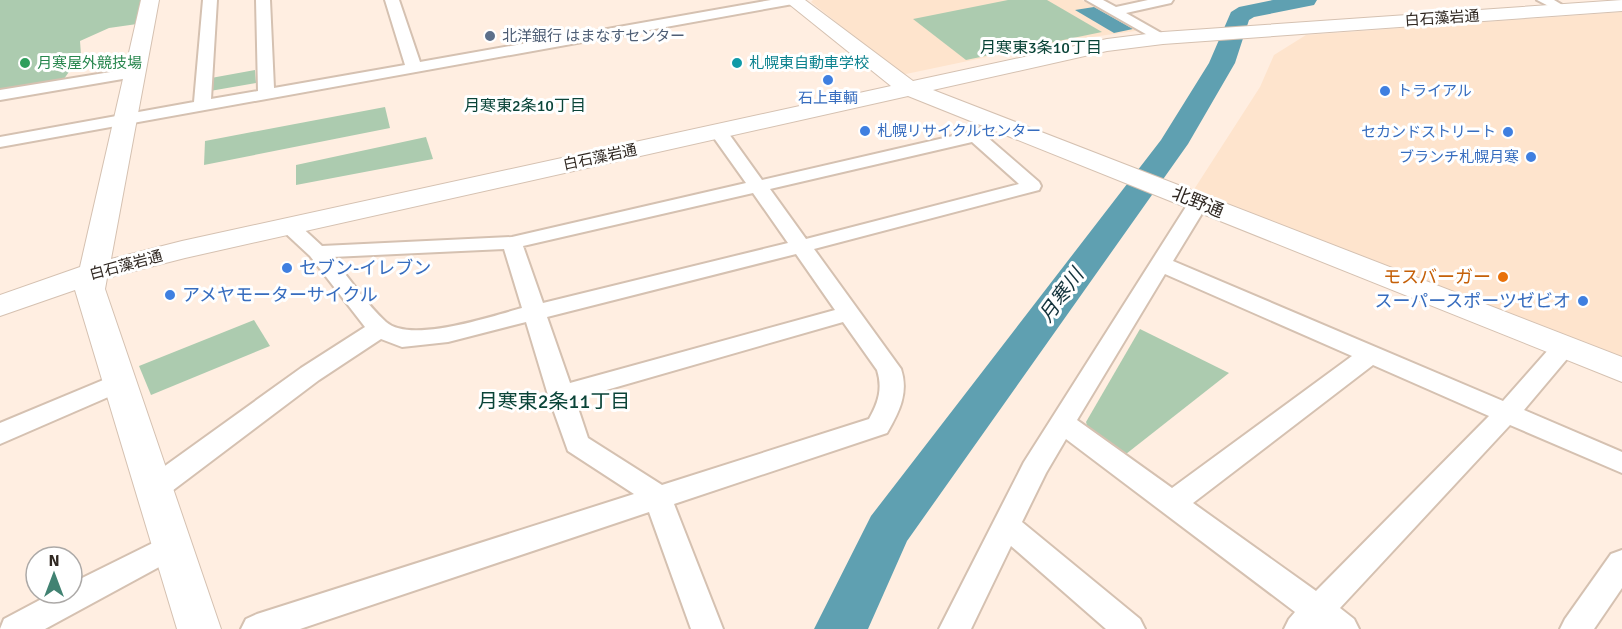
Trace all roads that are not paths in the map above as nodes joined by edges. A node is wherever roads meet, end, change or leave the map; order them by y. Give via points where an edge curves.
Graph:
1 (150, 0) edge
2 (210, 0) edge
3 (392, 0) edge
4 (793, 0) edge
5 (1094, 0) edge
6 (1166, 0) edge
7 (1544, 0) edge
8 (266, 1) edge
9 (1622, 5) edge
10 (1562, 9) junction
11 (1115, 11) junction
12 (1163, 38) junction
13 (414, 68) junction
14 (135, 73) junction
15 (908, 87) junction
16 (0, 95) edge
17 (266, 95) junction
18 (202, 107) junction
19 (126, 119) junction
20 (1000, 124) junction
21 (718, 131) junction
22 (976, 136) junction
23 (0, 141) edge
24 (758, 186) junction
25 (1190, 198) junction
26 (289, 226) junction
27 (513, 243) junction
28 (802, 246) junction
29 (317, 252) junction
30 (1161, 264) junction
31 (92, 273) junction
32 (0, 306) edge
33 (536, 312) junction
34 (849, 313) junction
35 (380, 329) junction
36 (1564, 347) junction
37 (1371, 354) junction
38 (1622, 370) edge
39 (120, 382) junction
40 (561, 395) junction
41 (1507, 413) junction
42 (1063, 423) junction
43 (0, 434) edge
44 (1622, 463) edge
45 (154, 489) junction
46 (658, 499) junction
47 (1173, 503) junction
48 (1006, 525) junction
49 (173, 545) junction
50 (1622, 563) edge
51 (1308, 620) edge
52 (15, 629) edge
53 (199, 629) edge
54 (257, 629) edge
55 (707, 629) edge
56 (955, 629) edge
57 (1129, 629) edge
58 (1343, 629) edge
59 (1576, 629) edge

1 - 14 street
2 - 18 street
3 - 13 street
4 - 13 street
4 - 15 street, 北野通
5 - 11 street
6 - 11 street
7 - 10 street
8 - 17 street
9 - 10 street, 白石藻岩通
10 - 12 street, 白石藻岩通
11 - 12 street
12 - 15 street, 白石藻岩通 via 1053,55
13 - 17 street
14 - 16 street
14 - 19 street
15 - 20 street, 北野通
15 - 21 street, 白石藻岩通
17 - 18 street
18 - 19 street
19 - 23 street
19 - 31 street
20 - 22 street
20 - 25 street, 北野通
21 - 24 street
21 - 26 street, 白石藻岩通
22 - 24 street
22 - 28 street via 1032,186
24 - 27 street
24 - 28 street
25 - 30 street
25 - 36 street, 北野通
26 - 29 street
26 - 31 street, 白石藻岩通
27 - 29 street
27 - 33 street
28 - 33 street
28 - 34 street
29 - 35 street
30 - 37 street
30 - 42 street
31 - 32 street, 白石藻岩通
31 - 39 street via 90,289
33 - 35 street via 402,339
33 - 40 street
34 - 40 street
34 - 46 street via 894,382 890,403 878,426
35 - 45 street via 310,374
36 - 38 street, 北野通
36 - 41 street
37 - 41 street
37 - 47 street
39 - 43 street
39 - 45 street
40 - 46 street via 578,444
41 - 44 street
41 - 51 street
42 - 47 street
42 - 48 street
45 - 49 street
46 - 54 street
46 - 55 street
47 - 51 street
48 - 56 street
48 - 57 street
49 - 52 street
49 - 53 street
50 - 59 street
51 - 58 street

